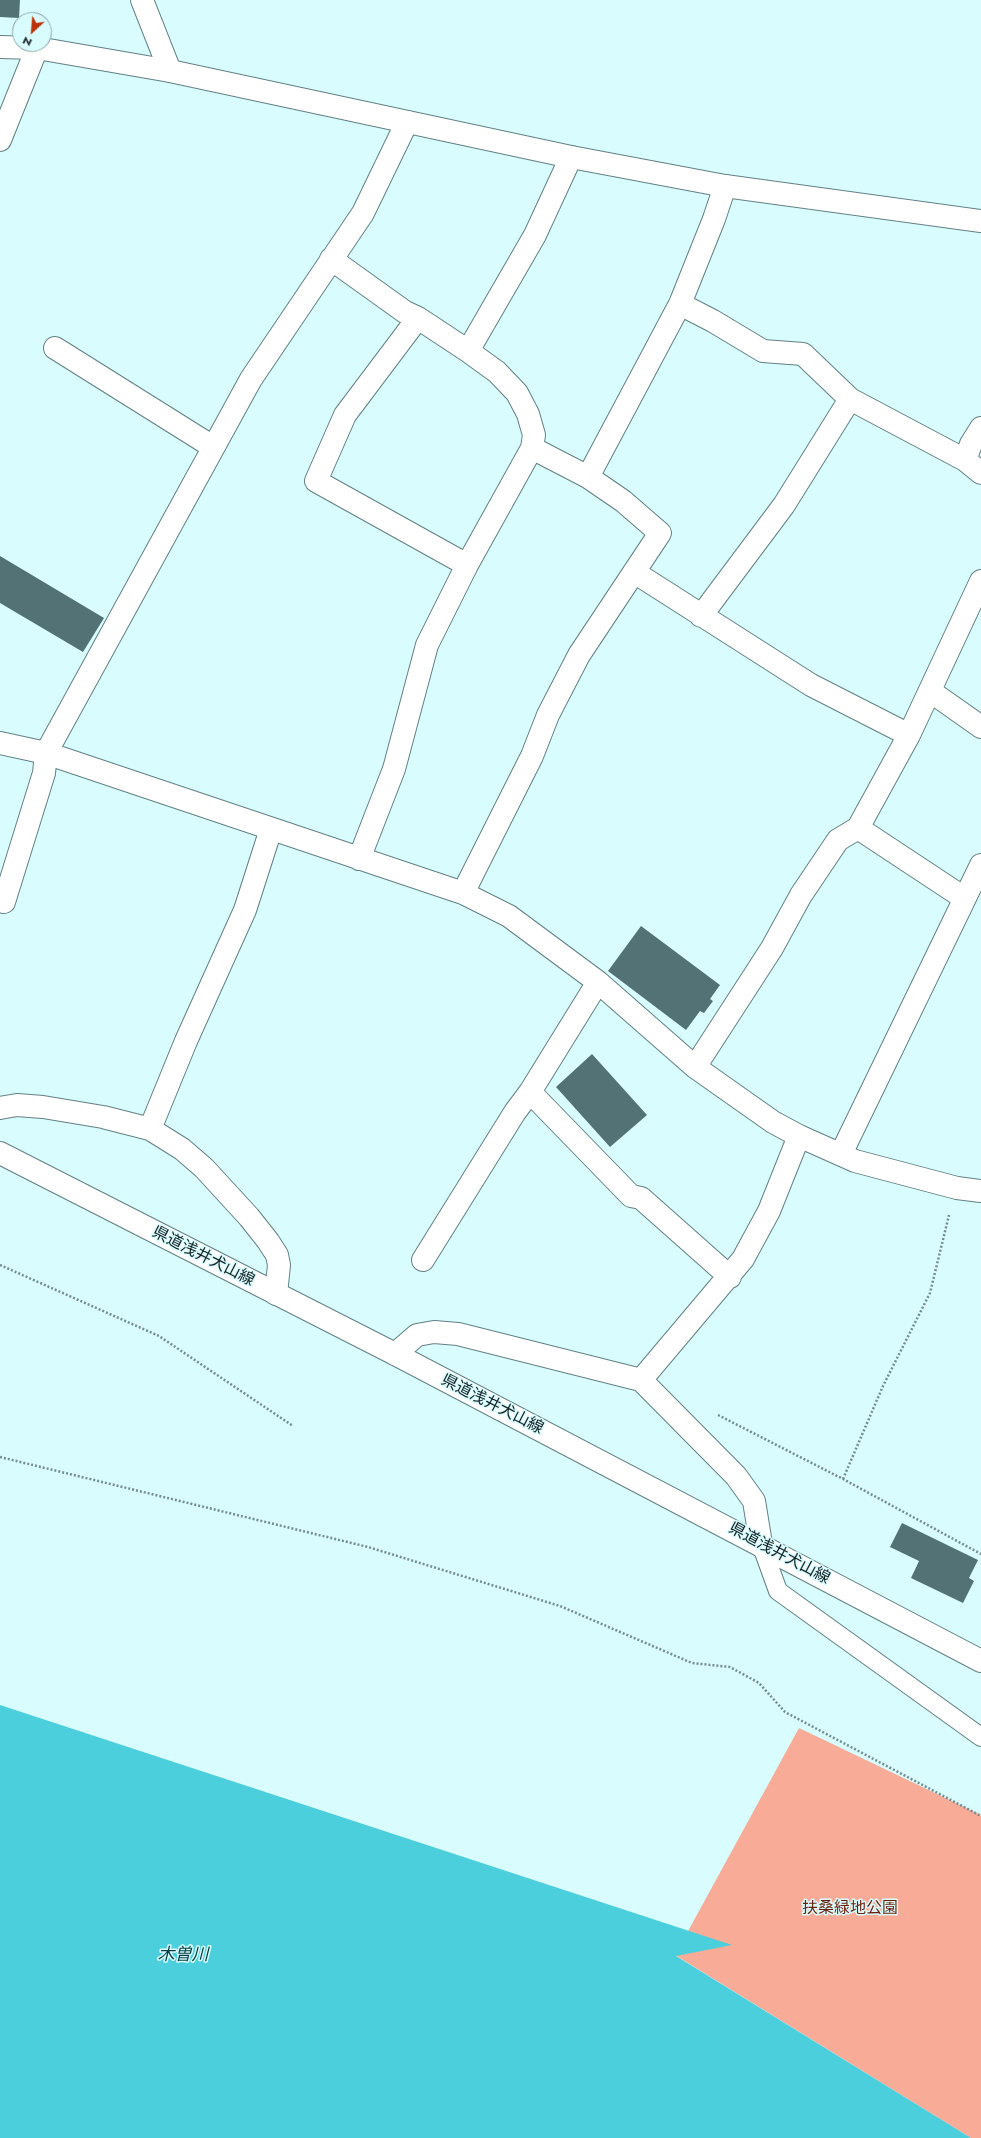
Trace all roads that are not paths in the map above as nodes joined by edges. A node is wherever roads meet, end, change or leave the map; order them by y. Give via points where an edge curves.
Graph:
1 (142, 0) edge
2 (0, 47) edge
3 (12, 47) edge
4 (52, 50) edge
5 (35, 52) edge
6 (170, 70) junction
7 (407, 122) junction
8 (0, 140) edge
9 (571, 157) junction
10 (726, 186) junction
11 (981, 221) edge
12 (331, 259) junction
13 (680, 304) junction
14 (418, 318) junction
15 (55, 348) dead end
16 (468, 351) junction
17 (850, 399) junction
18 (981, 428) edge
19 (213, 447) junction
20 (532, 448) junction
21 (973, 466) edge
22 (588, 476) junction
23 (467, 565) junction
24 (634, 572) junction
25 (981, 581) edge
26 (701, 616) junction
27 (930, 691) junction
28 (981, 727) edge
29 (908, 735) junction
30 (0, 743) edge
31 (46, 753) junction
32 (858, 828) junction
33 (271, 829) junction
34 (359, 859) junction
35 (981, 865) edge
36 (464, 893) junction
37 (964, 898) junction
38 (4, 902) dead end
39 (598, 982) junction
40 (696, 1067) junction
41 (530, 1092) junction
42 (0, 1108) edge
43 (150, 1129) junction
44 (799, 1136) junction
45 (0, 1153) edge
46 (841, 1154) junction
47 (981, 1191) edge
48 (423, 1260) dead end
49 (730, 1277) junction
50 (276, 1294) junction
51 (394, 1354) junction
52 (641, 1380) junction
53 (761, 1544) junction
54 (981, 1661) edge
55 (981, 1737) edge

1 - 6 street
2 - 3 street
4 - 6 street
5 - 8 street
6 - 7 street
7 - 9 street
7 - 12 street via 363,213
9 - 10 street
9 - 16 street via 535,234
10 - 11 street
10 - 13 street
12 - 14 street via 405,312
12 - 19 street via 251,379
13 - 17 street via 763,351 803,354
13 - 22 street
14 - 16 street
14 - 23 street via 345,415 316,481
15 - 19 street
16 - 20 street via 497,372 518,393 532,425
17 - 21 street
17 - 26 street via 784,505
18 - 21 street via 971,444
19 - 31 street
20 - 22 street
20 - 23 street
22 - 24 street via 623,501 660,533
23 - 34 street via 427,645 394,769
24 - 26 street
24 - 36 street via 579,655
25 - 27 street
26 - 29 street via 811,684
27 - 28 street
27 - 29 street
29 - 32 street
30 - 31 street
31 - 33 street
31 - 38 street via 44,773
32 - 37 street
32 - 40 street via 838,840 801,895 772,948
33 - 34 street
33 - 43 street via 244,910
34 - 36 street
35 - 37 street
36 - 39 street via 509,916
37 - 46 street
39 - 40 street
39 - 41 street
40 - 44 street via 773,1122
41 - 48 street
41 - 49 street via 631,1196 641,1198
42 - 43 street via 17,1105 43,1107 103,1117
43 - 50 street via 182,1149 204,1168 268,1241 277,1254 279,1265
44 - 46 street
44 - 49 street via 769,1211 744,1259
45 - 50 street, 県道浅井犬山線
46 - 47 street via 855,1161 957,1188
49 - 52 street
50 - 51 street, 県道浅井犬山線
51 - 52 street via 417,1335 434,1332 458,1334
51 - 53 street, 県道浅井犬山線
52 - 53 street via 736,1476 750,1495 754,1501
53 - 54 street, 県道浅井犬山線
53 - 55 lane via 778,1592

